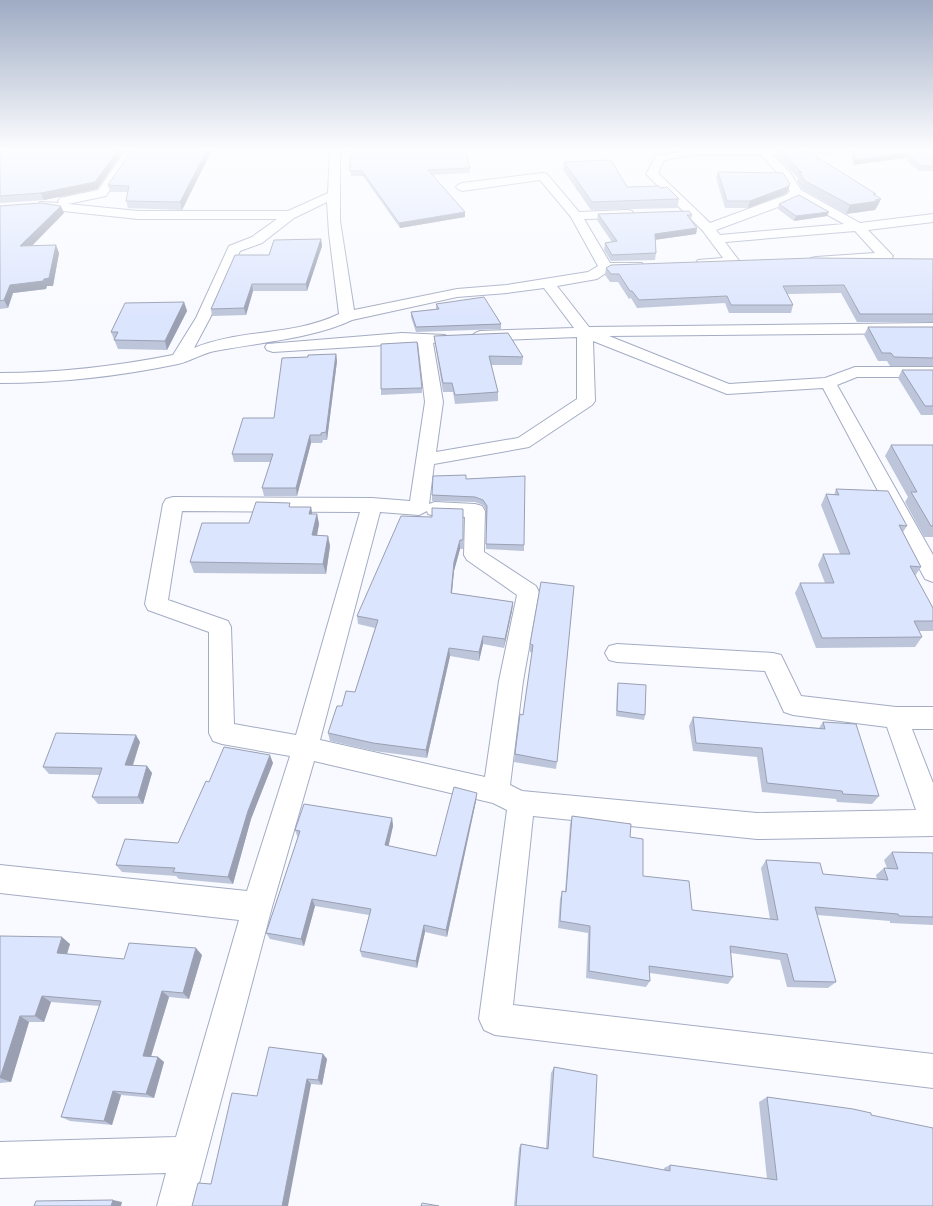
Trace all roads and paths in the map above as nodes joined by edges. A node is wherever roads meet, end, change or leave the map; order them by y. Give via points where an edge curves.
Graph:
1 (56, 206) edge
2 (309, 206) edge
3 (333, 206) edge
4 (568, 206) edge
5 (686, 206) edge
6 (772, 206) edge
7 (821, 206) edge
8 (677, 212) edge
9 (692, 212) junction
10 (638, 214) edge
11 (290, 215) junction
12 (576, 216) junction
13 (933, 218) edge
14 (858, 227) junction
15 (712, 233) junction
16 (800, 261) edge
17 (733, 262) junction
18 (748, 262) edge
19 (690, 264) edge
20 (650, 266) edge
21 (606, 267) junction
22 (548, 283) junction
23 (347, 316) junction
24 (933, 328) edge
25 (585, 332) junction
26 (425, 339) junction
27 (209, 347) junction
28 (179, 359) junction
29 (933, 372) edge
30 (0, 378) edge
31 (828, 382) junction
32 (425, 460) junction
33 (372, 505) junction
34 (418, 508) junction
35 (933, 574) edge
36 (617, 653) dead end
37 (896, 718) junction
38 (933, 718) edge
39 (305, 748) junction
40 (509, 797) junction
41 (933, 819) edge
42 (933, 823) edge
43 (0, 879) edge
44 (257, 907) junction
45 (933, 1071) edge
46 (188, 1154) junction
47 (0, 1160) edge
48 (175, 1206) edge

1 - 11 street via 138,215
2 - 11 street
3 - 23 street
4 - 12 street
5 - 9 street
6 - 15 street
7 - 14 street
8 - 9 street
9 - 15 street
10 - 12 street
11 - 28 street via 257,240 234,249 203,318
12 - 21 street
13 - 14 street
14 - 15 street
14 - 16 street via 886,256
15 - 17 street
17 - 18 street
17 - 19 street
20 - 21 street
21 - 22 street via 592,276
22 - 23 street via 457,293
22 - 25 street
23 - 27 street via 298,332
24 - 25 street
25 - 26 street
25 - 31 street via 727,389
25 - 32 street via 586,400 523,442
26 - 27 street via 402,338 306,346
26 - 32 street via 434,402
27 - 28 street
28 - 30 street via 127,369
29 - 31 street via 855,372
31 - 35 street
32 - 34 street
33 - 34 street
33 - 39 street
33 - 39 street via 173,504 156,604 220,627 222,733
34 - 40 street via 475,511 474,555 528,592 511,681
36 - 37 street via 773,662 793,705
37 - 38 street
37 - 41 street
39 - 40 street
39 - 44 street
40 - 42 street via 757,826
40 - 45 street via 495,1019
43 - 44 street
44 - 46 street
46 - 47 street
46 - 48 street

